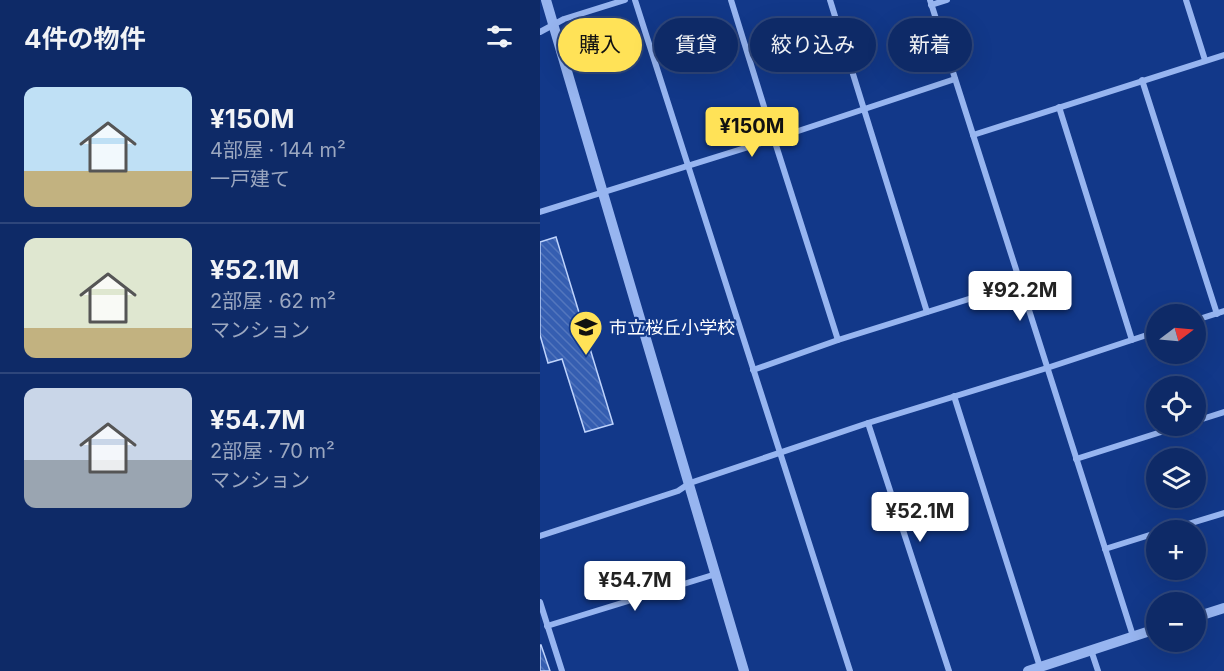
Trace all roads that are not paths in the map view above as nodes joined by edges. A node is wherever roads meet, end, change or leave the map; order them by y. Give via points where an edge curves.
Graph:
1 (546, 0) edge
2 (625, 0) edge
3 (635, 0) edge
4 (731, 0) edge
5 (830, 0) edge
6 (947, 0) edge
7 (1186, 0) edge
8 (930, 2) edge
9 (554, 25) junction
10 (540, 32) edge
11 (1224, 55) edge
12 (1205, 60) junction
13 (955, 79) junction
14 (1142, 80) junction
15 (1059, 107) junction
16 (865, 108) junction
17 (973, 135) junction
18 (774, 139) junction
19 (688, 166) junction
20 (602, 192) junction
21 (540, 212) edge
22 (1020, 283) junction
23 (1224, 311) edge
24 (927, 312) junction
25 (1217, 314) junction
26 (1206, 317) edge
27 (1146, 336) edge
28 (838, 340) junction
29 (1132, 340) junction
30 (1047, 368) junction
31 (753, 370) junction
32 (954, 396) junction
33 (1224, 412) edge
34 (1206, 418) edge
35 (868, 423) junction
36 (1148, 436) edge
37 (781, 453) junction
38 (1076, 459) junction
39 (690, 483) junction
40 (1224, 513) edge
41 (1201, 520) edge
42 (540, 536) edge
43 (1146, 536) edge
44 (1105, 549) junction
45 (716, 574) junction
46 (540, 602) edge
47 (1224, 608) edge
48 (1206, 614) edge
49 (547, 626) junction
50 (1146, 632) edge
51 (1133, 636) junction
52 (1091, 650) junction
53 (1040, 667) junction
54 (562, 671) edge
55 (744, 671) edge
56 (850, 671) edge
57 (949, 671) edge
58 (1028, 671) edge
59 (1098, 671) edge

1 - 9 street
2 - 9 street
3 - 19 street
4 - 18 street
5 - 16 street
6 - 8 street
7 - 12 street
8 - 13 street
9 - 10 street
9 - 20 street
11 - 12 street
12 - 14 street
13 - 16 street
13 - 17 street
14 - 15 street
14 - 25 street
15 - 17 street
15 - 29 street
16 - 18 street
16 - 24 street
17 - 22 street
18 - 19 street
18 - 28 street
19 - 20 street
19 - 31 street
20 - 21 street
20 - 39 street
22 - 24 street
22 - 30 street
23 - 25 street
24 - 28 street
25 - 26 street
27 - 29 street
28 - 31 street
29 - 30 street
30 - 32 street
30 - 38 street
31 - 37 street
32 - 35 street
32 - 53 street
33 - 34 street
35 - 37 street
35 - 57 street
36 - 38 street
37 - 39 street
37 - 56 street
38 - 44 street
39 - 42 street via 678,491
39 - 45 street
40 - 41 street
43 - 44 street
44 - 51 street
45 - 49 street
45 - 55 street
46 - 49 street
47 - 48 street
49 - 54 street
50 - 51 street
51 - 52 street
52 - 53 street
52 - 59 street
53 - 58 street

